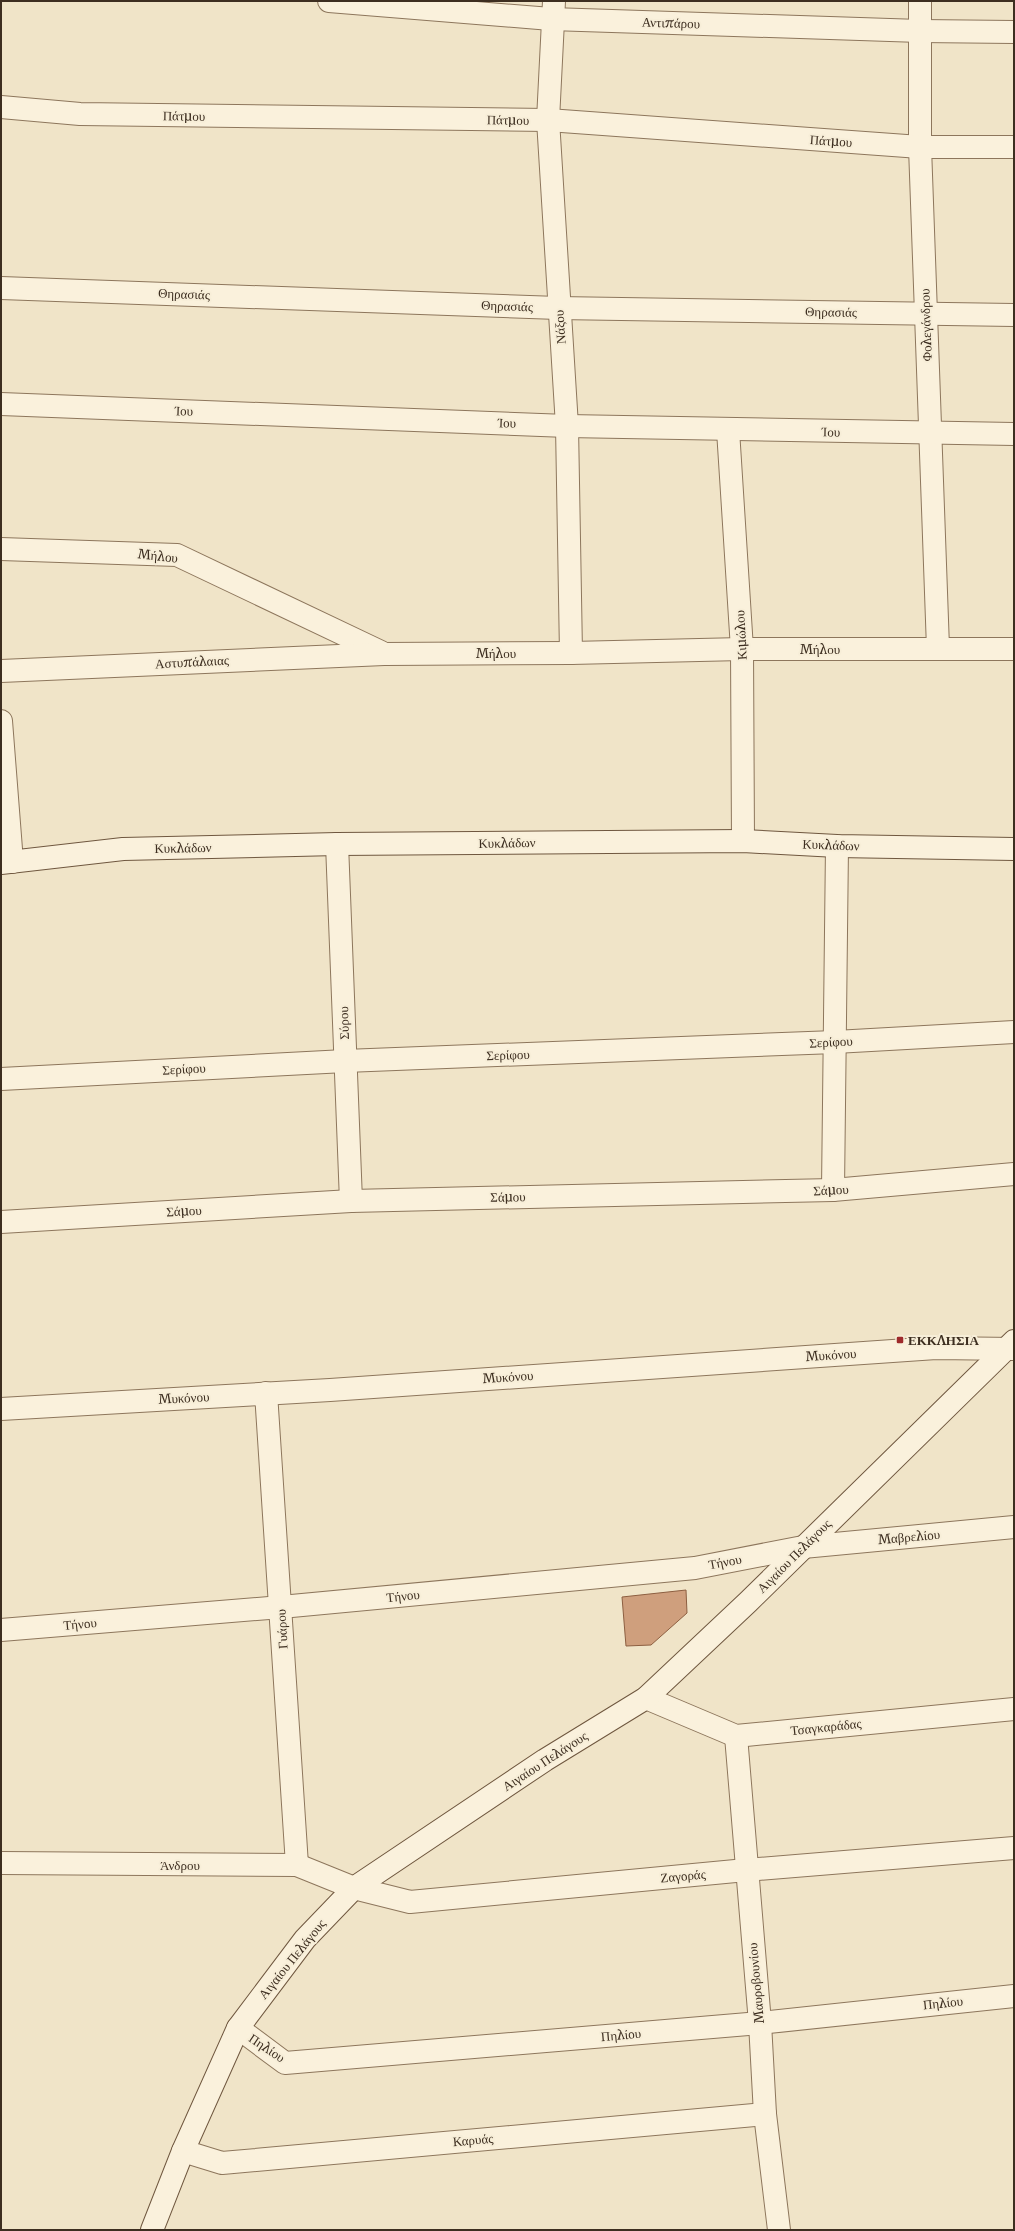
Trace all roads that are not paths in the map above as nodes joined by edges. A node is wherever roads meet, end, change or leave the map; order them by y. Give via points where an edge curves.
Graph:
1 (329, 1) edge
2 (920, 1) edge
3 (552, 10) edge
4 (920, 31) junction
5 (1014, 32) edge
6 (1, 107) edge
7 (548, 120) junction
8 (920, 147) junction
9 (1014, 147) edge
10 (1, 288) edge
11 (558, 308) junction
12 (925, 313) junction
13 (1014, 315) edge
14 (1, 404) edge
15 (567, 426) junction
16 (728, 430) junction
17 (931, 434) junction
18 (1014, 434) edge
19 (1, 549) edge
20 (938, 648) junction
21 (742, 649) junction
22 (1014, 649) edge
23 (571, 653) junction
24 (384, 654) junction
25 (1, 671) edge
26 (1, 721) edge
27 (743, 840) junction
28 (337, 844) junction
29 (837, 846) junction
30 (1014, 849) edge
31 (6, 862) edge
32 (1014, 1032) edge
33 (835, 1042) junction
34 (345, 1062) junction
35 (1, 1078) edge
36 (1014, 1174) edge
37 (833, 1190) junction
38 (351, 1201) junction
39 (1, 1222) edge
40 (1012, 1347) edge
41 (266, 1393) junction
42 (1, 1409) edge
43 (1014, 1527) edge
44 (803, 1547) junction
45 (281, 1608) junction
46 (1, 1630) edge
47 (646, 1698) junction
48 (1014, 1709) edge
49 (736, 1736) junction
50 (1014, 1848) edge
51 (1, 1863) edge
52 (297, 1865) junction
53 (746, 1870) junction
54 (354, 1888) junction
55 (1014, 1996) edge
56 (760, 2023) junction
57 (238, 2028) junction
58 (765, 2114) junction
59 (183, 2151) junction
60 (152, 2230) edge
61 (779, 2230) edge

1 - 3 street, Αντιπάρου
2 - 4 street, Φολεγάνδρου
3 - 4 street, Αντιπάρου
3 - 7 street, Νάξου
4 - 5 street, Αντιπάρου
4 - 8 street, Φολεγάνδρου
6 - 7 street, Πάτμου via 80,114
7 - 8 street, Πάτμου
7 - 11 street, Νάξου
8 - 9 street, Πάτμου
8 - 12 street, Φολεγάνδρου
10 - 11 street, Θηρασιάς
11 - 12 street, Θηρασιάς
11 - 15 street, Νάξου
12 - 13 street, Θηρασιάς
12 - 17 street, Φολεγάνδρου
14 - 15 street, Ίου
15 - 16 street, Ίου
15 - 23 street, Νάξου
16 - 17 street, Ίου
16 - 21 street, Κιμώλου
17 - 18 street, Ίου
17 - 20 street, Φολεγάνδρου
19 - 24 street, Μήλου via 177,555
20 - 21 street, Μήλου
20 - 22 street, Μήλου
21 - 23 street, Μήλου
21 - 27 street, Κιμώλου
23 - 24 street, Μήλου
24 - 25 street, Αστυπάλαιας
26 - 31 street
27 - 28 street, Κυκλάδων
27 - 29 street, Κυκλάδων
28 - 31 street, Κυκλάδων via 123,849
28 - 34 street, Σύρου
29 - 30 street, Κυκλάδων
29 - 33 street
32 - 33 street, Σερίφου
33 - 34 street, Σερίφου
33 - 37 street
34 - 35 street, Σερίφου
34 - 38 street, Σύρου
36 - 37 street, Σάμου
37 - 38 street, Σάμου
38 - 39 street, Σάμου
40 - 41 street, Μυκόνου via 936,1348
40 - 44 street, Αιγαίου Πελάγους
41 - 42 street, Μυκόνου
41 - 45 street, Γυάρου
43 - 44 street, Μαβρελίου
44 - 45 street, Τήνου via 695,1568
44 - 47 street, Αιγαίου Πελάγους
45 - 46 street, Τήνου
45 - 52 street, Γυάρου
47 - 49 street, Τσαγκαράδας
47 - 54 street, Αιγαίου Πελάγους via 545,1760
48 - 49 street, Τσαγκαράδας
49 - 53 street, Μαυροβουνίου
50 - 53 street, Ζαγοράς
51 - 52 street, Άνδρου
52 - 54 street, Άνδρου
53 - 54 street, Ζαγοράς via 410,1902
53 - 56 street, Μαυροβουνίου
54 - 57 street, Αιγαίου Πελάγους via 305,1939
55 - 56 street, Πηλίου
56 - 57 street, Πηλίου via 285,2063
56 - 58 street, Μαυροβουνίου
57 - 59 street, Αιγαίου Πελάγους
58 - 59 street, Καρυάς via 222,2163
58 - 61 street, Μαυροβουνίου
59 - 60 street, Αιγαίου Πελάγους

